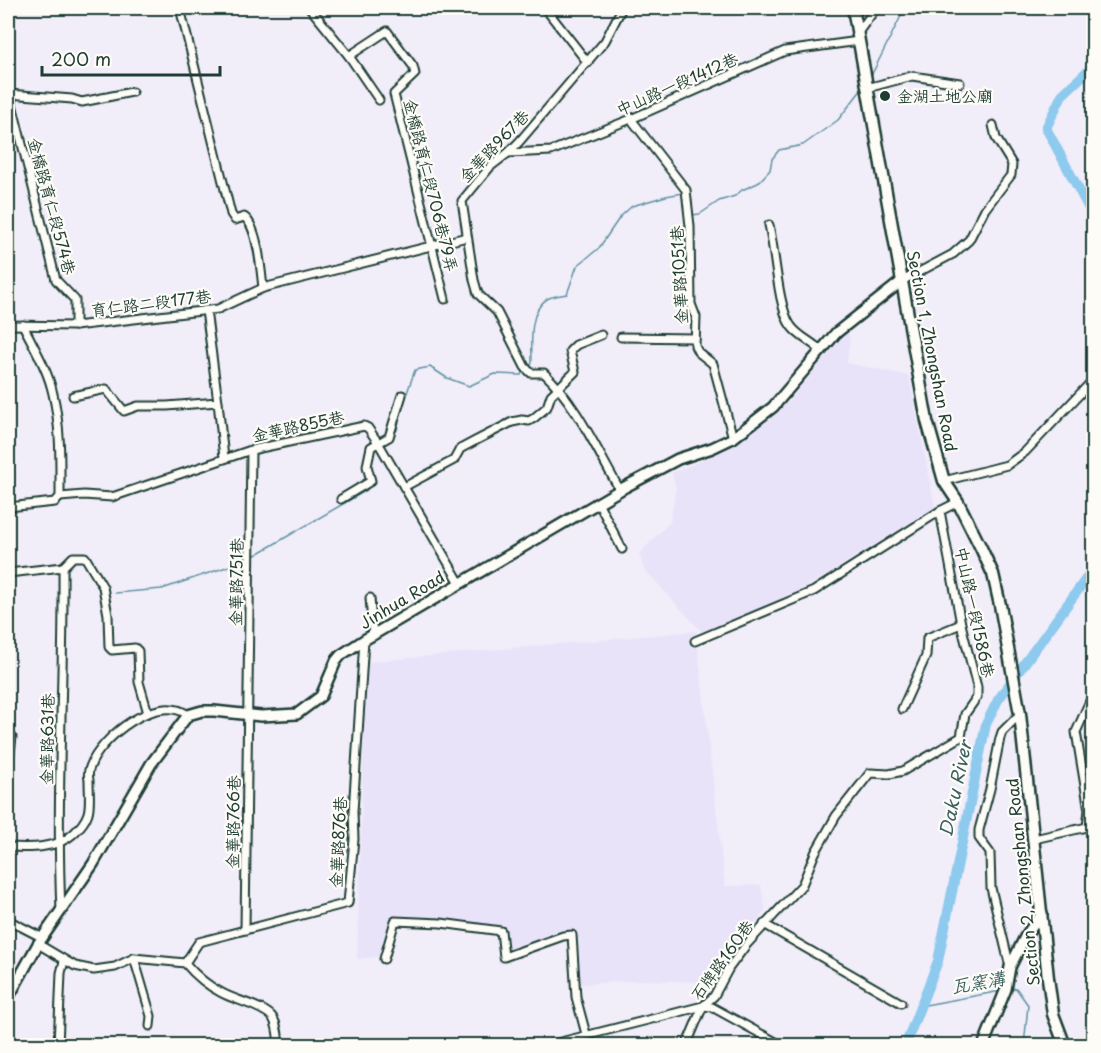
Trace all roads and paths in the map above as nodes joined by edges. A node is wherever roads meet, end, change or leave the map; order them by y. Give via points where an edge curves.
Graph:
1 (180, 8) edge
2 (310, 8) edge
3 (545, 8) edge
4 (622, 8) edge
5 (853, 8) edge
6 (876, 8) edge
7 (858, 38) junction
8 (349, 56) junction
9 (588, 63) junction
10 (960, 82) dead end
11 (866, 84) junction
12 (8, 91) edge
13 (132, 92) dead end
14 (379, 100) dead end
15 (631, 119) junction
16 (993, 125) dead end
17 (508, 153) junction
18 (769, 225) dead end
19 (467, 237) junction
20 (432, 247) junction
21 (902, 281) junction
22 (263, 288) junction
23 (445, 298) dead end
24 (206, 310) junction
25 (8, 325) edge
26 (23, 325) junction
27 (75, 326) junction
28 (602, 335) dead end
29 (621, 337) dead end
30 (695, 338) junction
31 (820, 350) junction
32 (1094, 379) edge
33 (556, 389) junction
34 (402, 394) dead end
35 (73, 396) dead end
36 (218, 402) junction
37 (733, 438) junction
38 (380, 445) junction
39 (251, 450) junction
40 (224, 458) junction
41 (944, 481) junction
42 (404, 488) junction
43 (620, 490) junction
44 (60, 497) junction
45 (341, 499) dead end
46 (598, 502) junction
47 (958, 502) junction
48 (8, 507) edge
49 (940, 511) junction
50 (622, 549) dead end
51 (63, 567) junction
52 (8, 573) edge
53 (460, 583) junction
54 (370, 598) dead end
55 (962, 624) junction
56 (368, 638) junction
57 (695, 641) dead end
58 (1008, 644) joint
59 (1094, 692) edge
60 (902, 709) dead end
61 (148, 713) junction
62 (248, 714) junction
63 (1020, 714) junction
64 (189, 715) junction
65 (8, 733) edge
66 (8, 769) edge
67 (1034, 839) junction
68 (58, 844) junction
69 (8, 847) edge
70 (60, 911) junction
71 (1042, 913) junction
72 (8, 920) edge
73 (764, 924) junction
74 (245, 930) junction
75 (41, 941) junction
76 (134, 958) junction
77 (384, 959) dead end
78 (64, 961) junction
79 (185, 963) junction
80 (1010, 967) junction
81 (8, 998) edge
82 (901, 1003) dead end
83 (704, 1006) junction
84 (150, 1026) dead end
85 (586, 1034) junction
86 (58, 1046) edge
87 (279, 1046) edge
88 (545, 1046) edge
89 (687, 1046) edge
90 (783, 1046) edge
91 (983, 1046) edge
92 (1065, 1046) edge

1 - 22 street via 231,214 235,220 244,217 250,222
2 - 8 street
3 - 9 street
4 - 9 street, 金華路967巷
5 - 7 main road, Section 1, Zhongshan Road
6 - 7 street
7 - 11 main road, Section 1, Zhongshan Road
7 - 15 street, 中山路一段1412巷 via 785,51
8 - 14 street
8 - 20 street, 金橋路育仁段706巷79弄 via 387,31 413,66 415,74 394,94
9 - 17 street, 金華路967巷
10 - 11 street via 912,76
11 - 21 main road, Section 1, Zhongshan Road
12 - 13 street via 82,102
12 - 27 street, 金橋路育仁段574巷 via 56,280 75,300
15 - 17 street, 中山路一段1412巷 via 551,151
15 - 30 street, 金華路1051巷 via 686,190
16 - 21 street via 1012,164 1011,175 985,209 969,240 953,254
17 - 19 street, 金華路967巷 via 490,166 462,201
18 - 31 street via 784,316 799,336
19 - 20 street, 育仁路二段177巷
19 - 33 street, 金華路967巷 via 478,294 495,309 525,367 531,373 544,373
20 - 22 street, 育仁路二段177巷
20 - 23 street, 金橋路育仁段706巷79弄
21 - 31 street, Jinhua Road
21 - 41 main road, Section 1, Zhongshan Road via 927,421
22 - 24 street, 育仁路二段177巷 via 218,309
24 - 27 street, 育仁路二段177巷
24 - 36 street
25 - 26 street, 育仁路二段177巷
26 - 27 street, 育仁路二段177巷
26 - 44 street via 53,393 61,443
28 - 33 street via 570,351 575,372
29 - 30 street
30 - 37 street, 金華路1051巷 via 698,352 713,364
31 - 37 street, Jinhua Road via 773,407
32 - 41 street via 1025,452 1007,465
33 - 42 street via 547,407 534,418 512,423 460,449 454,460
33 - 43 street, 金華路967巷 via 579,418
34 - 38 street via 389,437
35 - 36 street via 106,389 124,411 138,406
36 - 40 street
37 - 43 street, Jinhua Road via 678,459
38 - 39 street, 金華路855巷 via 364,426
38 - 42 street, 金華路855巷
38 - 45 street via 372,447 367,466 371,481
39 - 40 street, 金華路855巷
39 - 62 street, 金華路751巷
40 - 44 street, 金華路855巷 via 112,497
41 - 47 main road, Section 1, Zhongshan Road
42 - 53 street, 金華路855巷
43 - 46 street, Jinhua Road
44 - 48 street, 金華路855巷 via 55,502
46 - 50 street
46 - 53 street, Jinhua Road
47 - 49 street
47 - 58 main road, Section 1, Zhongshan Road via 993,574
49 - 55 street, 中山路一段1586巷
49 - 57 street via 814,591
51 - 52 street
51 - 61 street via 74,557 85,557 103,587 109,647 138,651 139,682
51 - 68 street, 金華路631巷
53 - 56 street, Jinhua Road
54 - 56 street
55 - 60 street via 927,638 926,656
55 - 73 street, 中山路一段1586巷 via 977,697 965,714 962,737 903,771 870,773 836,816 802,885
56 - 62 street, Jinhua Road via 341,655 321,696 307,708 297,714 278,716
56 - 74 street, 金華路876巷 via 348,903
58 - 63 main road, Section 2, Zhongshan Road
59 - 67 street via 1076,739 1089,810 1087,827
61 - 64 street via 164,709
61 - 68 street via 121,728 99,748 88,770 90,810 73,834
62 - 64 street, Jinhua Road via 202,711
62 - 74 street, 金華路766巷
63 - 67 main road, Section 2, Zhongshan Road
63 - 80 street via 1002,732 979,830 979,838 990,853 991,888
64 - 70 street via 151,764 93,864
65 - 66 street via 12,737
67 - 71 main road, Section 2, Zhongshan Road
68 - 69 street
68 - 70 street, 金華路631巷
70 - 75 street
71 - 80 street
71 - 92 main road, Section 2, Zhongshan Road via 1053,1014
72 - 75 street
73 - 82 street
73 - 83 street, 石牌路160巷
74 - 79 street, 金華路876巷 via 199,942
75 - 78 street
75 - 81 street
76 - 78 street via 115,967 94,970
76 - 79 street
76 - 84 street via 151,1016
77 - 85 street via 395,921 501,931 504,957 572,935 576,998
78 - 86 street
79 - 87 street via 197,978 221,993 265,1010 277,1026
80 - 91 street via 1006,989
83 - 85 street
83 - 89 street, 石牌路160巷
83 - 90 street
85 - 88 street

